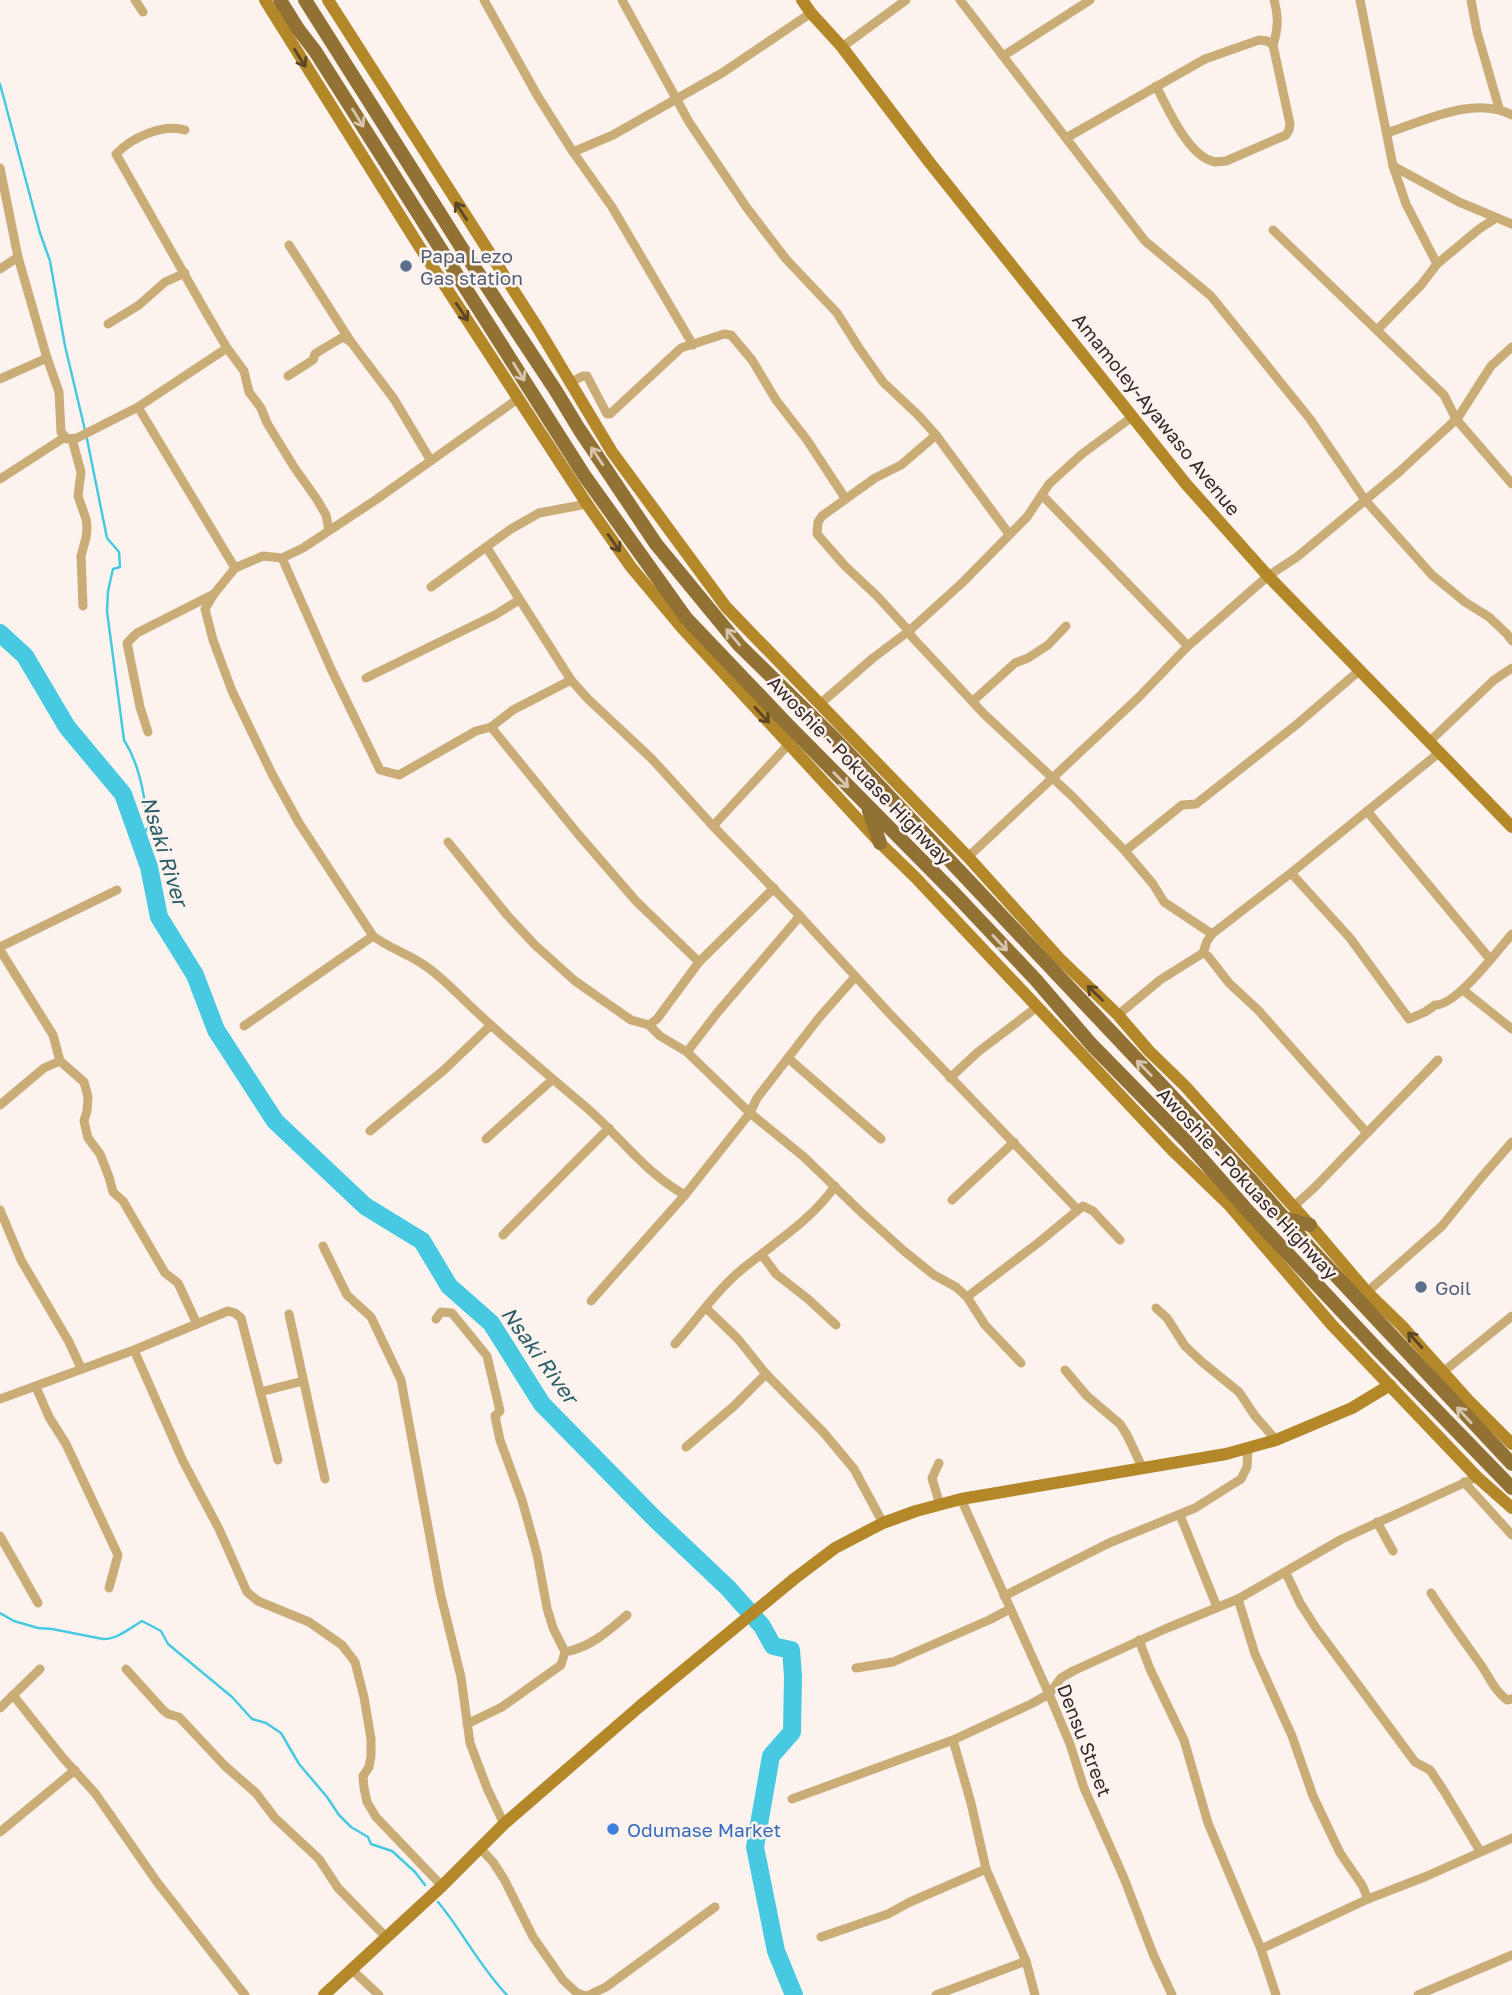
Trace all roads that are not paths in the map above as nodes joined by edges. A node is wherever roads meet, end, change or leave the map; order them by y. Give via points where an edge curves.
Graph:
1 (135, 0) edge
2 (265, 0) edge
3 (328, 0) edge
4 (484, 0) edge
5 (622, 0) edge
6 (802, 0) edge
7 (906, 0) edge
8 (960, 0) edge
9 (1090, 0) edge
10 (1274, 0) edge
11 (1360, 0) edge
12 (1471, 0) edge
13 (306, 2) edge
14 (284, 6) edge
15 (143, 12) dead end
16 (811, 13) junction
17 (1273, 45) junction
18 (842, 47) junction
19 (1003, 56) junction
20 (1156, 86) junction
21 (677, 99) junction
22 (1499, 108) junction
23 (1512, 115) edge
24 (185, 130) dead end
25 (1387, 133) junction
26 (1066, 138) junction
27 (573, 152) junction
28 (1393, 166) junction
29 (0, 168) edge
30 (1496, 218) junction
31 (1512, 224) edge
32 (1273, 230) dead end
33 (289, 245) dead end
34 (18, 257) junction
35 (1437, 264) junction
36 (0, 269) edge
37 (185, 273) junction
38 (108, 324) dead end
39 (1377, 330) junction
40 (351, 342) junction
41 (693, 345) junction
42 (1512, 347) edge
43 (227, 348) junction
44 (47, 358) junction
45 (288, 376) dead end
46 (0, 379) edge
47 (569, 383) junction
48 (519, 398) junction
49 (138, 407) junction
50 (1132, 417) junction
51 (1456, 419) junction
52 (579, 429) junction
53 (559, 434) junction
54 (936, 435) junction
55 (69, 438) junction
56 (431, 461) junction
57 (0, 479) edge
58 (1512, 484) edge
59 (1042, 495) junction
60 (845, 498) junction
61 (1365, 500) junction
62 (587, 504) junction
63 (329, 530) junction
64 (1009, 534) junction
65 (487, 548) junction
66 (282, 558) junction
67 (235, 568) junction
68 (1268, 576) junction
69 (431, 587) dead end
70 (214, 594) junction
71 (519, 600) junction
72 (83, 606) dead end
73 (1066, 626) dead end
74 (909, 631) junction
75 (1512, 641) edge
76 (1188, 646) junction
77 (1512, 668) edge
78 (1360, 670) junction
79 (366, 678) dead end
80 (571, 680) junction
81 (973, 701) junction
82 (820, 704) junction
83 (491, 727) junction
84 (148, 732) dead end
85 (1430, 741) junction
86 (789, 744) junction
87 (1440, 751) junction
88 (1051, 777) junction
89 (867, 807) junction
90 (1367, 811) junction
91 (713, 826) junction
92 (1512, 827) edge
93 (448, 842) dead end
94 (880, 843) junction
95 (1125, 851) junction
96 (968, 857) junction
97 (1291, 873) junction
98 (774, 888) junction
99 (117, 890) dead end
100 (800, 915) junction
101 (1212, 934) junction
102 (1512, 934) edge
103 (373, 936) junction
104 (0, 948) edge
105 (1203, 953) junction
106 (1490, 959) junction
107 (699, 962) junction
108 (855, 977) junction
109 (1464, 990) junction
110 (1037, 1007) junction
111 (1118, 1015) junction
112 (491, 1025) junction
113 (649, 1025) junction
114 (244, 1026) dead end
115 (1512, 1029) edge
116 (687, 1052) junction
117 (788, 1058) junction
118 (1438, 1060) dead end
119 (60, 1061) junction
120 (950, 1078) junction
121 (552, 1080) junction
122 (0, 1105) edge
123 (750, 1113) junction
124 (609, 1128) junction
125 (370, 1131) dead end
126 (1367, 1133) junction
127 (485, 1139) dead end
128 (881, 1139) dead end
129 (1014, 1142) junction
130 (1512, 1142) edge
131 (835, 1186) junction
132 (685, 1195) junction
133 (952, 1200) dead end
134 (0, 1210) edge
135 (1078, 1210) junction
136 (1289, 1212) junction
137 (1310, 1225) joint
138 (503, 1236) dead end
139 (1120, 1240) dead end
140 (323, 1247) dead end
141 (762, 1255) junction
142 (1367, 1292) junction
143 (967, 1297) junction
144 (591, 1301) dead end
145 (706, 1308) junction
146 (1156, 1308) dead end
147 (289, 1314) dead end
148 (1512, 1316) edge
149 (436, 1319) dead end
150 (197, 1324) junction
151 (836, 1325) dead end
152 (676, 1344) dead end
153 (134, 1350) junction
154 (1021, 1363) dead end
155 (81, 1368) junction
156 (1065, 1370) dead end
157 (1443, 1372) junction
158 (766, 1374) junction
159 (303, 1381) junction
160 (1390, 1385) junction
161 (36, 1387) junction
162 (260, 1392) junction
163 (0, 1399) edge
164 (1510, 1438) edge
165 (1276, 1440) junction
166 (686, 1447) dead end
167 (1248, 1449) junction
168 (278, 1460) dead end
169 (939, 1463) dead end
170 (1512, 1464) edge
171 (1142, 1467) junction
172 (1477, 1477) junction
173 (325, 1479) dead end
174 (1464, 1482) junction
175 (1512, 1488) edge
176 (961, 1499) junction
177 (940, 1505) junction
178 (1512, 1508) edge
179 (1180, 1515) junction
180 (1377, 1522) junction
181 (883, 1523) junction
182 (1512, 1535) edge
183 (0, 1536) edge
184 (1393, 1551) dead end
185 (1286, 1573) junction
186 (108, 1588) dead end
187 (1431, 1594) dead end
188 (1004, 1595) junction
189 (1238, 1599) junction
190 (38, 1603) dead end
191 (1217, 1607) junction
192 (1010, 1609) junction
193 (627, 1615) dead end
194 (1139, 1640) junction
195 (565, 1652) junction
196 (856, 1668) dead end
197 (40, 1669) dead end
198 (126, 1669) dead end
199 (1049, 1694) junction
200 (13, 1695) junction
201 (1512, 1699) edge
202 (0, 1707) edge
203 (467, 1724) junction
204 (953, 1740) junction
205 (75, 1770) junction
206 (792, 1799) dead end
207 (504, 1824) junction
208 (0, 1832) edge
209 (1512, 1838) edge
210 (479, 1847) junction
211 (1480, 1851) junction
212 (986, 1869) junction
213 (442, 1886) junction
214 (1368, 1899) junction
215 (715, 1907) dead end
216 (386, 1937) junction
217 (821, 1937) dead end
218 (1261, 1949) junction
219 (1512, 1955) edge
220 (1026, 1961) junction
221 (352, 1970) junction
222 (245, 1995) edge
223 (324, 1995) edge
224 (379, 1995) edge
225 (583, 1995) edge
226 (589, 1995) edge
227 (936, 1995) edge
228 (1035, 1995) edge
229 (1172, 1995) edge
230 (1276, 1995) edge
231 (1418, 1995) edge

1 - 15 street
2 -> 48 street
47 -> 3 street
4 - 27 street
5 - 21 street
6 - 16 street, Amamoley-Ayawaso Avenue
7 - 18 street
8 - 19 street
9 - 19 street
10 - 17 street via 1279,19
11 - 25 street
12 - 22 street
13 - 14 main road
13 - 52 main road, Awoshie - Pokuase Highway
14 -> 53 main road, Awoshie - Pokuase Highway
16 - 18 street, Amamoley-Ayawaso Avenue
16 - 21 street
17 - 20 street via 1259,40 1205,59
17 - 20 street via 1289,130 1226,161 1216,162 1190,145
18 - 50 street, Amamoley-Ayawaso Avenue
19 - 26 street
20 - 26 street
21 - 27 street
21 - 54 street via 707,150 786,259 838,313 883,382
22 - 23 street
22 - 25 street via 1458,110
24 - 37 street via 176,127 137,137 116,154
25 - 28 street
26 - 61 street via 1145,241 1211,296 1310,419
27 - 41 street via 612,207
28 - 30 street
28 - 35 street via 1406,204
29 - 34 street
30 - 31 street
30 - 35 street
32 - 39 street
33 - 40 street
34 - 36 street
34 - 44 street
35 - 39 street
37 - 38 street
37 - 43 street
39 - 51 street via 1444,395
40 - 45 street via 342,337 336,340
40 - 56 street via 394,399
41 - 47 street via 681,348 610,414 587,376
41 - 60 street via 731,335
42 - 51 street via 1491,366
43 - 49 street
43 - 63 street via 244,371 249,393 326,515
44 - 46 street
44 - 55 street via 58,393 61,432
47 - 82 street via 612,452 726,607
48 - 56 street
48 - 62 street
49 - 55 street
49 - 67 street
50 - 59 street via 1082,454
50 - 68 street, Amamoley-Ayawaso Avenue
51 - 58 street
51 - 61 street
52 - 53 main road
136 -> 52 main road, Awoshie - Pokuase Highway via 1252,1181 835,740 739,645 656,544
53 -> 89 main road, Awoshie - Pokuase Highway via 686,618
54 - 60 street via 901,465
54 - 64 street
55 - 57 street
55 - 72 street via 81,471 78,496 87,527 81,556
56 - 63 street
59 - 64 street
59 - 76 street
60 - 74 street via 822,516 817,534
61 - 68 street
61 - 75 street via 1432,575
62 - 65 street via 539,513
62 -> 86 street via 673,618
63 - 66 street
64 - 74 street
65 - 69 street
65 - 71 street
66 - 67 street via 263,556
66 - 83 street via 380,770 399,775
67 - 70 street
68 - 76 street
68 - 78 street, Amamoley-Ayawaso Avenue
70 - 84 street via 137,633 127,643
70 - 103 street via 205,609 232,691 299,822
71 - 79 street
71 - 80 street
73 - 81 street
74 - 81 street
74 - 82 street
76 - 88 street
77 - 85 street via 1493,680
78 - 85 street, Amamoley-Ayawaso Avenue
78 - 95 street via 1196,804 1182,805
80 - 83 street via 513,710
80 - 91 street
81 - 88 street
82 - 96 street
83 - 107 street via 636,901
85 - 87 street, Amamoley-Ayawaso Avenue
86 - 91 street
86 - 94 street
87 - 90 street
87 - 92 street, Amamoley-Ayawaso Avenue
88 - 95 street
88 - 96 street
89 - 94 main road
89 -> 175 main road, Awoshie - Pokuase Highway via 954,893
90 - 97 street
90 - 106 street
91 - 98 street
93 - 113 street via 535,945 584,988 631,1020
94 - 110 street
95 - 101 street via 1164,902
111 -> 96 street via 1059,958
97 - 101 street
97 - 109 street via 1350,938 1406,1017 1412,1019
98 - 100 street
98 - 107 street
99 - 104 street
100 - 108 street
100 - 116 street
101 - 105 street
102 - 106 street
103 - 112 street via 425,966
103 - 114 street
104 - 119 street via 53,1035
105 - 111 street via 1160,980
105 - 126 street
106 - 109 street
107 - 113 street
108 - 117 street
108 - 120 street
109 - 115 street
110 - 120 street
110 - 160 street via 1230,1206
111 - 136 street via 1185,1086
112 - 121 street
112 - 125 street
113 - 116 street
116 - 123 street
117 - 123 street
117 - 128 street
118 - 126 street
119 - 122 street
119 - 150 street via 84,1082 88,1138 100,1154 113,1192 123,1201 165,1273 178,1283
120 - 129 street
121 - 124 street
121 - 127 street
123 - 131 street
123 - 132 street
124 - 132 street via 634,1157
124 - 138 street
126 - 136 street
129 - 133 street
129 - 135 street
130 - 142 street via 1442,1226
131 - 141 street via 815,1211
131 - 143 street via 904,1251
132 - 144 street
134 - 155 street via 20,1260
135 - 139 street via 1083,1206 1093,1211
135 - 143 street
136 - 137 main road
170 -> 136 main road, Awoshie - Pokuase Highway
137 - 142 street
140 - 203 street via 347,1295 371,1317 401,1380
141 - 145 street
141 - 151 street via 776,1274
157 -> 142 street
143 - 154 street via 985,1325
145 - 152 street
145 - 158 street
146 - 165 street via 1185,1346 1239,1392
147 - 159 street
148 - 157 street
149 - 195 street via 441,1312 452,1313 487,1356 500,1411 495,1416 500,1440 537,1553 553,1629
150 - 153 street
150 - 162 street via 228,1311 241,1318
153 - 155 street
153 - 213 street via 247,1592 309,1622 342,1645 355,1662 371,1739 369,1767 363,1776 368,1802 376,1817
155 - 161 street
156 - 171 street via 1120,1424
157 - 164 street
158 - 166 street
158 - 181 street via 854,1469
159 - 162 street
159 - 173 street
160 - 165 street via 1352,1408
160 - 172 street
161 - 163 street
161 - 186 street via 118,1555
162 - 168 street
165 - 167 street
167 - 171 street
167 - 179 street via 1241,1479
169 - 177 street via 932,1484
171 - 176 street
172 - 174 street
172 - 178 street
174 - 180 street
174 - 182 street
176 - 177 street
176 - 188 street, Densu Street
177 - 181 street
179 - 188 street via 1109,1543
179 - 191 street
180 - 184 street
180 - 185 street
181 - 207 street via 835,1548 764,1603
183 - 190 street
185 - 189 street
185 - 211 street via 1316,1628 1415,1762 1430,1770
187 - 201 street via 1490,1683 1507,1700
188 - 192 street, Densu Street
189 - 191 street
189 - 214 street via 1255,1654 1313,1796
191 - 194 street
192 - 196 street via 893,1662
192 - 199 street, Densu Street
193 - 195 street via 595,1642
194 - 199 street via 1061,1678
194 - 218 street via 1181,1732 1208,1823
195 - 203 street via 561,1665 502,1707
197 - 200 street
198 - 216 street via 163,1710 179,1717 256,1793
199 - 204 street
199 - 229 street, Densu Street
200 - 202 street
200 - 205 street
203 - 207 street via 477,1764
204 - 206 street
204 - 212 street
205 - 208 street
205 - 222 street
207 - 210 street
209 - 211 street
210 - 213 street
210 - 225 street via 504,1879 533,1937 563,1980
211 - 214 street
212 - 217 street via 888,1914
212 - 220 street
213 - 216 street
214 - 218 street
215 - 226 street
216 - 221 street
218 - 230 street
219 - 231 street
220 - 227 street
220 - 228 street
221 - 223 street
221 - 224 street

